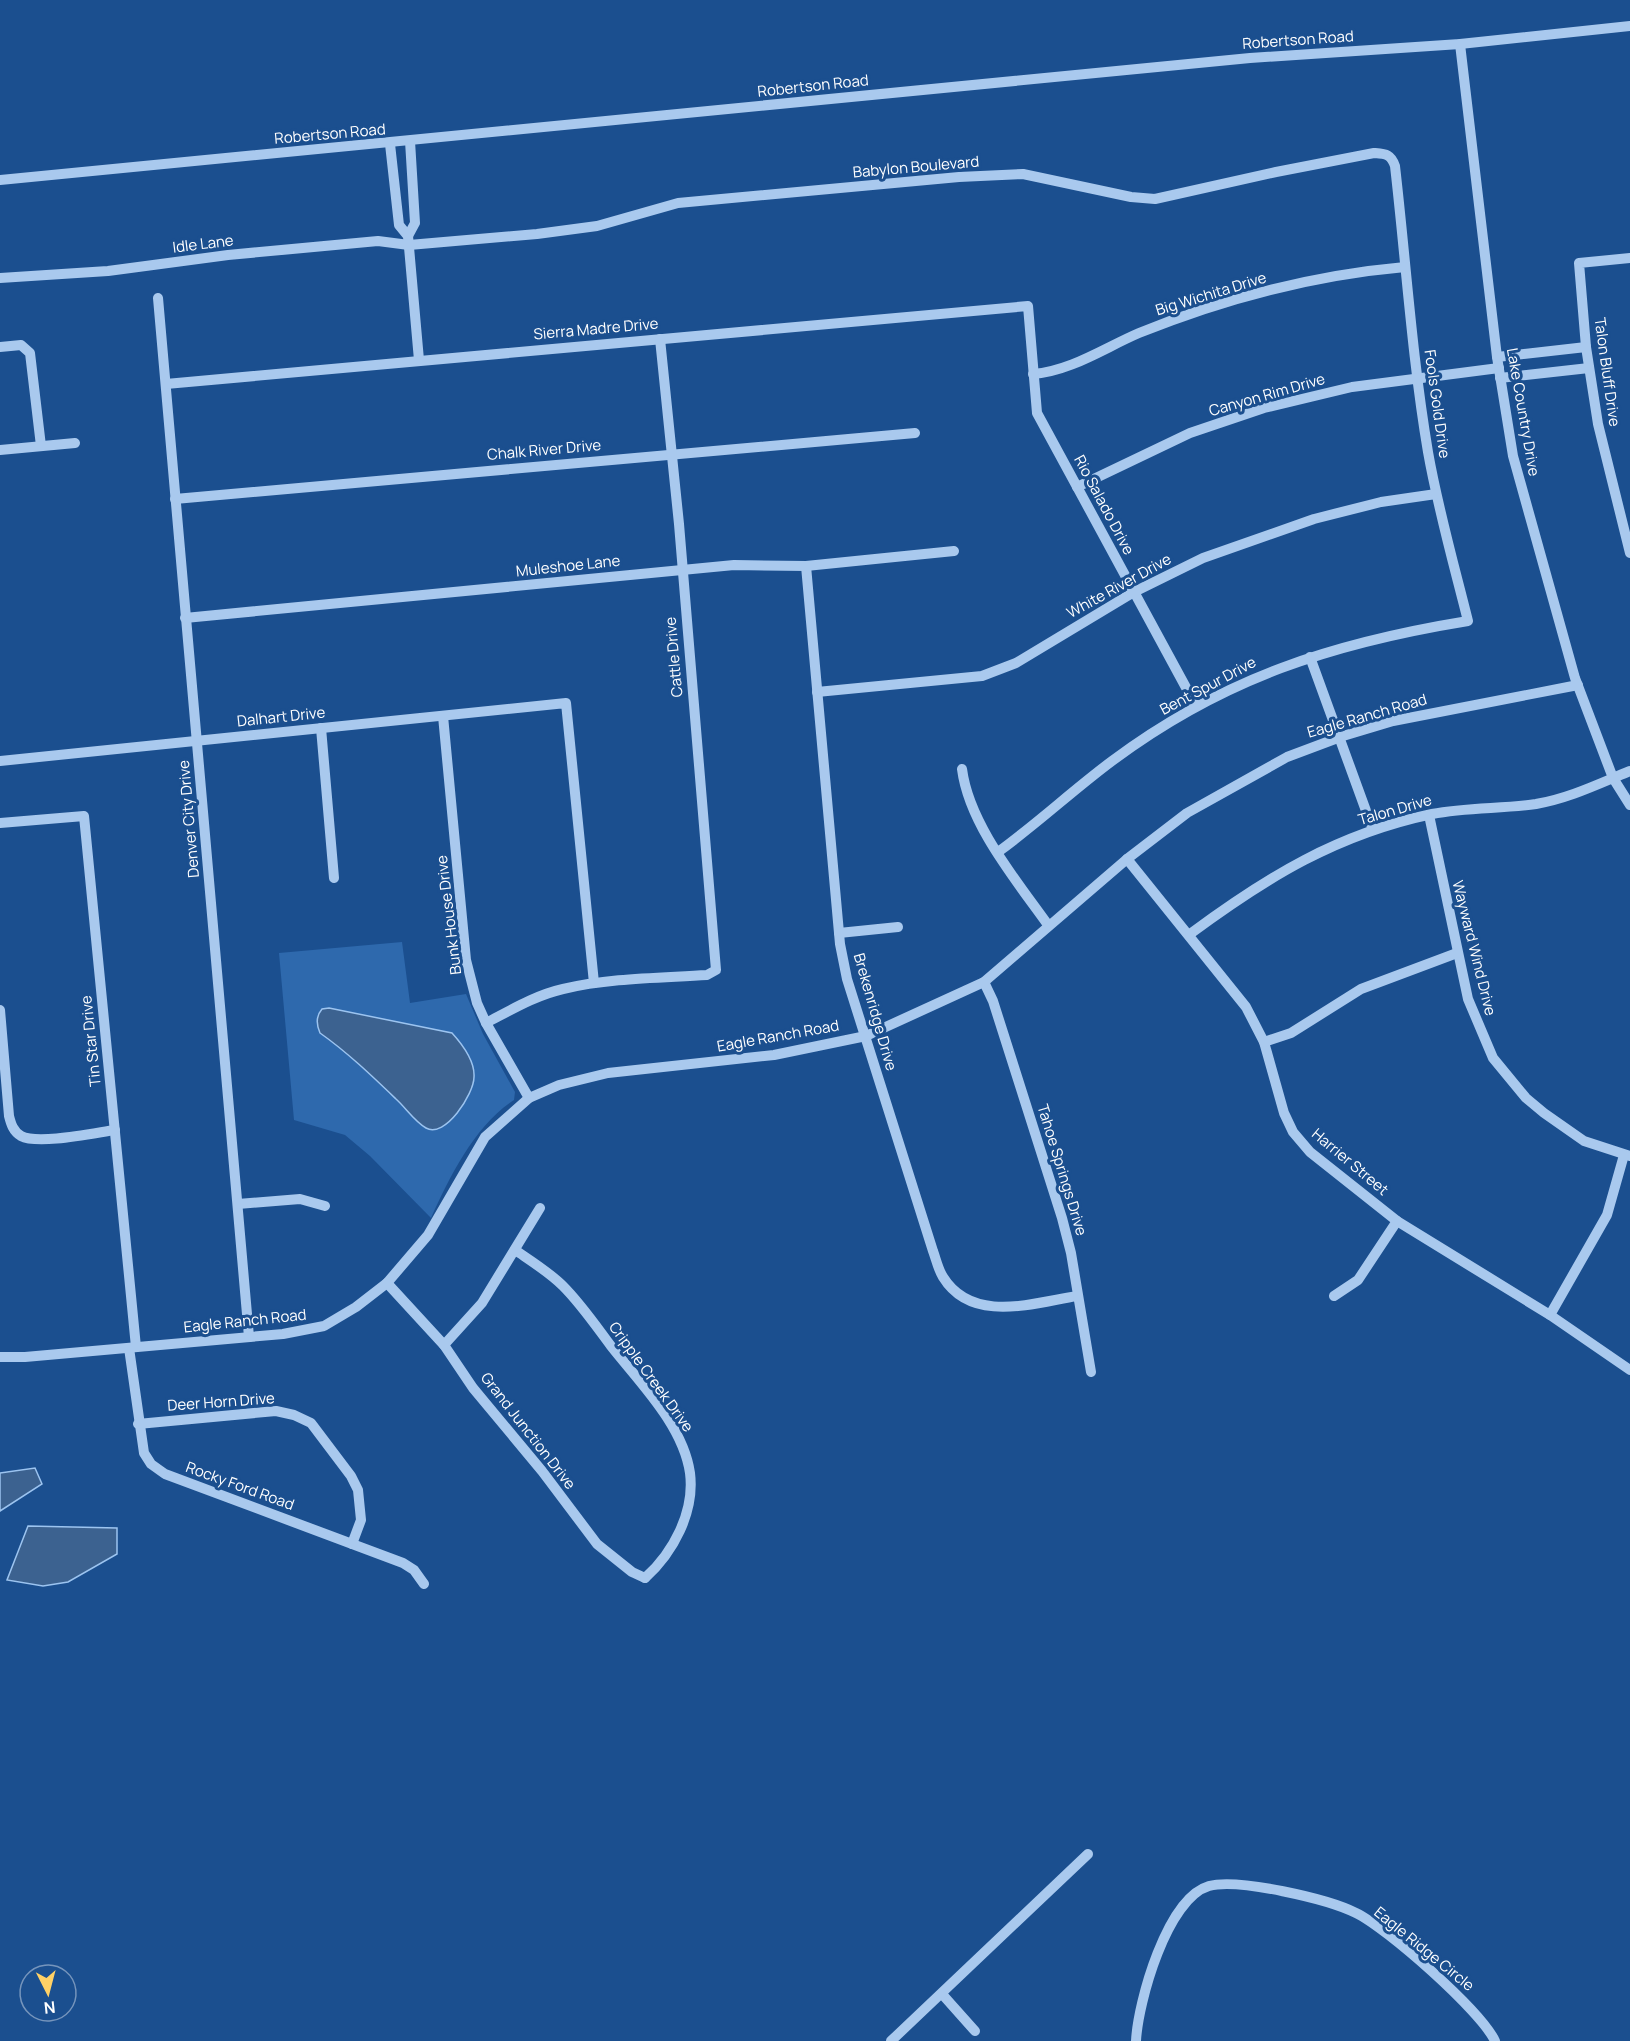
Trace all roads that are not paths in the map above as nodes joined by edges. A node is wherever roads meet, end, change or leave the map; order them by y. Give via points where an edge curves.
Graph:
1 (1630, 26) edge
2 (1460, 44) junction
3 (410, 141) junction
4 (390, 144) junction
5 (0, 180) edge
6 (1397, 187) joint
7 (409, 240) junction
8 (1630, 258) edge
9 (1405, 267) junction
10 (0, 278) edge
11 (158, 298) dead end
12 (1028, 306) joint
13 (660, 339) junction
14 (0, 347) edge
15 (1586, 347) junction
16 (419, 360) junction
17 (1499, 367) junction
18 (1589, 368) junction
19 (1033, 374) junction
20 (1417, 377) junction
21 (166, 384) junction
22 (915, 434) dead end
23 (75, 443) dead end
24 (41, 446) junction
25 (0, 450) edge
26 (671, 454) junction
27 (1077, 487) junction
28 (1436, 494) junction
29 (175, 499) junction
30 (954, 551) dead end
31 (1630, 553) edge
32 (806, 566) junction
33 (682, 570) junction
34 (1134, 592) junction
35 (185, 618) junction
36 (1468, 621) joint
37 (1310, 657) junction
38 (1578, 686) junction
39 (817, 692) junction
40 (1196, 706) junction
41 (443, 716) junction
42 (321, 728) junction
43 (1340, 737) junction
44 (197, 741) junction
45 (0, 761) edge
46 (962, 768) dead end
47 (1630, 771) edge
48 (1613, 778) junction
49 (1630, 805) edge
50 (1429, 815) junction
51 (0, 823) edge
52 (1373, 830) junction
53 (998, 852) junction
54 (1127, 859) junction
55 (334, 878) dead end
56 (1048, 925) junction
57 (898, 927) dead end
58 (839, 933) junction
59 (1190, 934) junction
60 (1457, 953) junction
61 (984, 982) junction
62 (594, 983) junction
63 (0, 1010) edge
64 (486, 1023) junction
65 (866, 1036) junction
66 (1264, 1042) junction
67 (529, 1098) junction
68 (115, 1130) junction
69 (1627, 1156) edge
70 (238, 1204) junction
71 (325, 1206) dead end
72 (540, 1208) dead end
73 (1397, 1221) junction
74 (515, 1250) junction
75 (387, 1283) junction
76 (1077, 1296) junction
77 (1334, 1296) dead end
78 (1550, 1315) junction
79 (249, 1337) junction
80 (444, 1345) junction
81 (132, 1347) junction
82 (0, 1357) edge
83 (1630, 1370) edge
84 (1091, 1371) dead end
85 (138, 1424) junction
86 (352, 1544) junction
87 (424, 1584) dead end
88 (645, 1584) joint
89 (1088, 1854) dead end
90 (942, 1994) junction
91 (975, 2031) dead end
92 (891, 2041) edge
93 (1136, 2041) edge
94 (1495, 2041) edge

1 - 2 street, Robertson Road
2 - 3 street, Robertson Road via 1238,59
2 - 17 street, Lake Country Drive
3 - 4 street, Robertson Road
3 - 7 street via 415,223
4 - 5 street, Robertson Road
4 - 7 street via 399,225
6 - 7 street, Babylon Boulevard via 1392,157 1374,153 1155,199 1023,174 959,177 678,203 597,226 537,234
6 - 9 street, Fools Gold Drive
7 - 10 street, Idle Lane via 228,255 108,271
7 - 16 street
8 - 15 street, Talon Bluff Drive via 1579,263
9 - 19 street, Big Wichita Drive via 1325,278 1255,295 1139,333 1051,372
9 - 20 street, Fools Gold Drive
11 - 21 street, Denver City Drive
12 - 13 street, Sierra Madre Drive
12 - 19 street, Rio Salado Drive
13 - 16 street, Sierra Madre Drive
13 - 26 street, Cattle Drive
14 - 24 street via 21,345 30,352
15 - 17 street
15 - 18 street, Talon Bluff Drive
16 - 21 street, Sierra Madre Drive
17 - 18 street
17 - 20 street, Canyon Rim Drive
17 - 38 street, Lake Country Drive via 1513,456
18 - 31 street, Talon Bluff Drive via 1600,433
19 - 27 street, Rio Salado Drive via 1037,413
20 - 27 street, Canyon Rim Drive via 1352,387 1264,408 1190,433
20 - 28 street, Fools Gold Drive
21 - 29 street, Denver City Drive
22 - 26 street, Chalk River Drive
23 - 24 street
24 - 25 street
26 - 29 street, Chalk River Drive
26 - 33 street, Cattle Drive
27 - 34 street, Rio Salado Drive
28 - 34 street, White River Drive via 1381,502 1264,534
28 - 36 street, Fools Gold Drive
29 - 35 street, Denver City Drive
30 - 32 street, Muleshoe Lane
32 - 33 street, Muleshoe Lane via 734,565
32 - 39 street, Brekenridge Drive
33 - 35 street, Muleshoe Lane
33 - 62 street, Cattle Drive via 717,965 707,975
34 - 39 street, White River Drive via 1016,663 982,676
34 - 40 street, Rio Salado Drive
35 - 44 street, Denver City Drive
36 - 37 street, Bent Spur Drive via 1354,643
37 - 40 street, Bent Spur Drive via 1241,683
37 - 43 street
38 - 43 street, Eagle Ranch Road via 1483,706 1442,710
38 - 48 street, Lake Country Drive
39 - 58 street, Brekenridge Drive
40 - 53 street, Bent Spur Drive via 1111,762
41 - 42 street, Dalhart Drive
41 - 62 street, Dalhart Drive via 566,703
41 - 64 street, Bunk House Drive via 466,960
42 - 44 street, Dalhart Drive
42 - 55 street
43 - 52 street
43 - 54 street, Eagle Ranch Road via 1287,757 1233,785 1186,813
44 - 45 street, Dalhart Drive
44 - 70 street, Denver City Drive
46 - 53 street via 969,802
47 - 48 street, Talon Drive
48 - 49 street, Lake Country Drive
48 - 50 street, Talon Drive via 1559,799
50 - 52 street, Talon Drive
50 - 60 street, Wayward Wind Drive
51 - 68 street, Tin Star Drive via 84,816
52 - 59 street, Talon Drive via 1309,856 1257,885
53 - 56 street
54 - 56 street, Eagle Ranch Road
54 - 59 street, Harrier Street
56 - 61 street, Eagle Ranch Road
57 - 58 street
58 - 65 street, Brekenridge Drive via 847,979
59 - 66 street, Harrier Street via 1246,1007
60 - 66 street via 1361,989 1291,1033
60 - 69 street, Wayward Wind Drive via 1480,1032 1508,1078 1526,1098 1584,1141
61 - 65 street, Eagle Ranch Road
61 - 76 street, Tahoe Springs Drive via 1062,1218
62 - 64 street via 543,994
63 - 68 street via 9,1116 15,1130 37,1139
64 - 67 street, Bunk House Drive
65 - 67 street, Eagle Ranch Road via 774,1056 608,1073 559,1085
65 - 76 street, Brekenridge Drive via 943,1277 969,1301 985,1307
66 - 73 street, Harrier Street via 1293,1132 1310,1152
67 - 75 street, Eagle Ranch Road via 485,1137 428,1235
68 - 81 street, Tin Star Drive
69 - 78 street via 1607,1215
70 - 71 street via 300,1199
70 - 79 street, Denver City Drive
72 - 74 street
73 - 77 street via 1358,1280
73 - 78 street, Harrier Street
74 - 80 street via 482,1303
74 - 88 street, Cripple Creek Drive via 573,1297 654,1401 684,1449 690,1474 684,1521 669,1552
75 - 79 street, Eagle Ranch Road via 324,1326
75 - 80 street, Grand Junction Drive
76 - 84 street, Tahoe Springs Drive
78 - 83 street, Harrier Street
79 - 81 street, Eagle Ranch Road
80 - 88 street, Grand Junction Drive via 473,1388 597,1544
81 - 82 street, Eagle Ranch Road
81 - 85 street, Rocky Ford Road
85 - 86 street, Rocky Ford Road via 144,1453 165,1474
85 - 86 street, Deer Horn Drive via 276,1411 311,1423 358,1490 361,1520
86 - 87 street, Rocky Ford Road via 414,1569
89 - 90 street
90 - 91 street
90 - 92 street
93 - 94 street, Eagle Ridge Circle via 1146,1991 1174,1916 1183,1904 1208,1886 1221,1885 1314,1899 1356,1913 1470,2006

